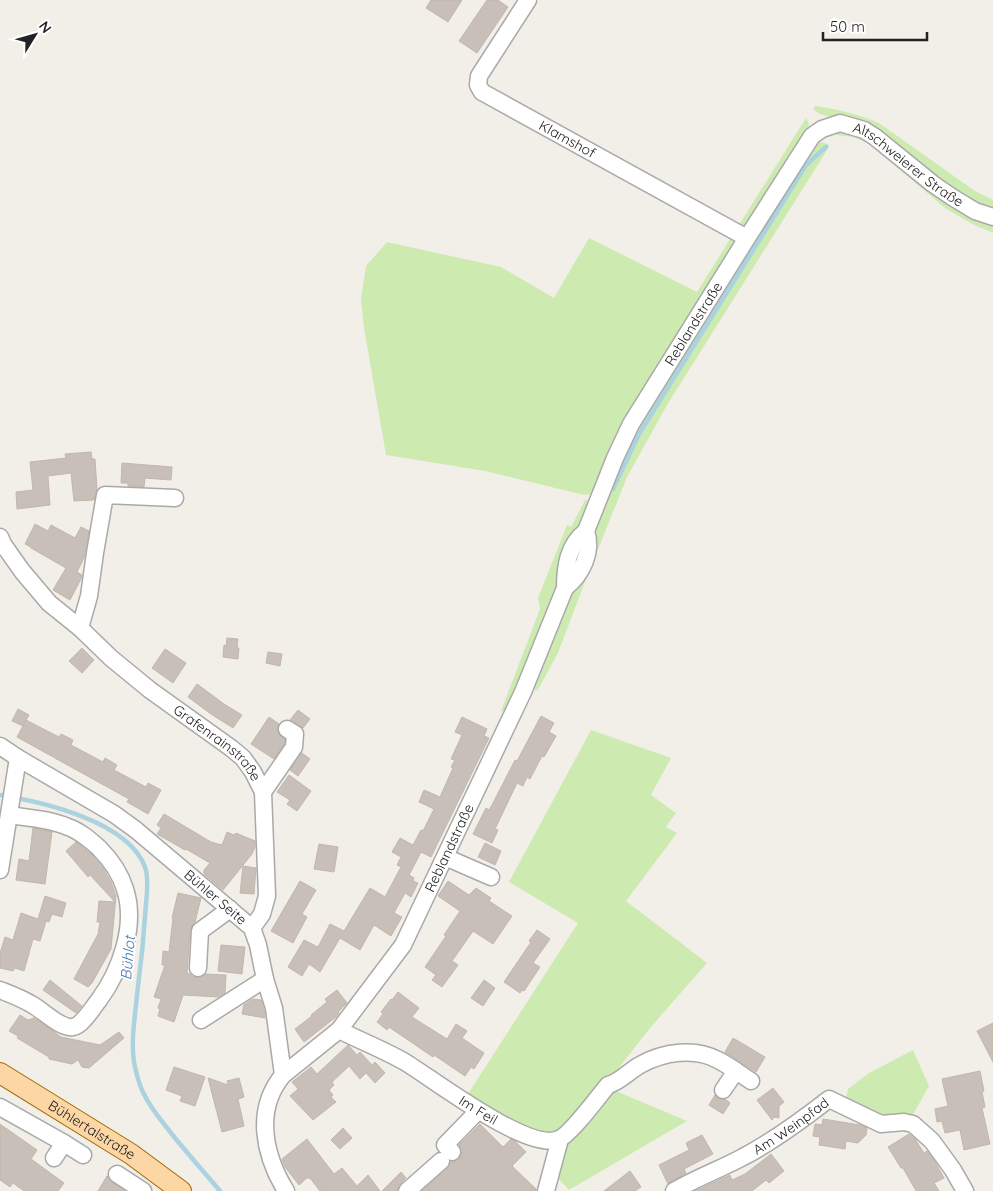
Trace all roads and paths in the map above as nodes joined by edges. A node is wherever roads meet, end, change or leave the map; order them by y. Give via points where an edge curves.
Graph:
1 (528, 0) edge
2 (822, 129) joint
3 (993, 217) edge
4 (747, 238) junction
5 (175, 498) dead end
6 (0, 537) edge
7 (80, 628) junction
8 (288, 729) dead end
9 (0, 746) edge
10 (18, 758) junction
11 (263, 792) junction
12 (10, 810) junction
13 (445, 857) junction
14 (0, 870) edge
15 (491, 877) dead end
16 (230, 909) junction
17 (252, 928) junction
18 (198, 968) dead end
19 (265, 979) junction
20 (0, 990) edge
21 (201, 1020) dead end
22 (339, 1030) junction
23 (736, 1071) junction
24 (0, 1073) edge
25 (283, 1074) junction
26 (751, 1081) dead end
27 (723, 1090) dead end
28 (0, 1108) edge
29 (478, 1111) junction
30 (560, 1139) junction
31 (64, 1143) junction
32 (83, 1155) dead end
33 (54, 1158) dead end
34 (117, 1174) dead end
35 (143, 1191) edge
36 (181, 1191) edge
37 (286, 1191) edge
38 (407, 1191) edge
39 (546, 1191) edge
40 (674, 1191) edge
41 (965, 1191) edge

1 - 4 street, Klamshof via 479,76 478,85 482,92
2 - 3 street, Altschweierer Straße via 840,123 864,130 952,197
2 - 4 street, Reblandstraße via 805,146
4 - 13 street, Reblandstraße via 631,424 586,531 579,536 567,561 565,588 524,692
5 - 7 street via 105,495 89,596
6 - 7 street, Grafenrainstraße via 22,571 49,603
7 - 11 street, Grafenrainstraße via 137,679 243,758
8 - 11 street via 295,734 294,747
9 - 10 street, Bühler Seite
10 - 12 street
10 - 16 street, Bühler Seite via 114,814
11 - 17 street, Grafenrainstraße via 267,896 262,914
12 - 14 street
12 - 20 street via 70,827 91,840 107,856 125,890 129,908 128,929 114,976 75,1027 64,1026 31,1004
13 - 15 street
13 - 22 street, Reblandstraße via 403,945
16 - 17 street, Bühler Seite
16 - 18 street via 200,932
17 - 19 street, Bühler Seite
19 - 21 street
19 - 25 street, Bühler Seite via 274,1008
22 - 25 street, Reblandstraße
22 - 29 street, Im Feil via 404,1062
23 - 26 street
23 - 27 street
23 - 30 street via 718,1060 691,1052 647,1061 608,1085
24 - 36 main road, Bühlertalstraße via 131,1154
25 - 37 street via 269,1098 266,1137 270,1158
28 - 31 street
29 - 30 street, Im Feil via 542,1141
29 - 38 street via 445,1145 446,1157
30 - 39 street
31 - 32 street
31 - 33 street
34 - 35 street
40 - 41 street, Am Weinpfad via 764,1145 829,1099 881,1124 913,1124 932,1141

